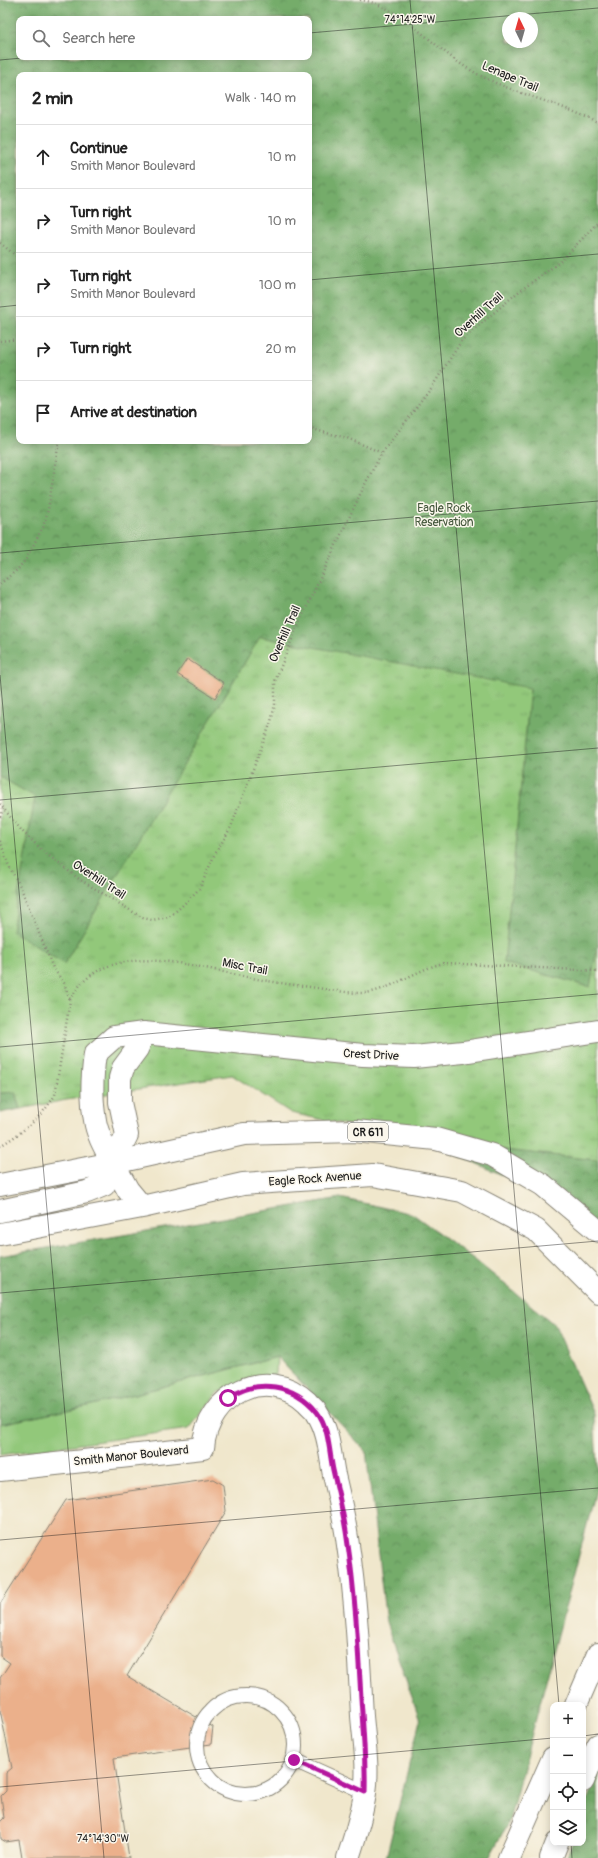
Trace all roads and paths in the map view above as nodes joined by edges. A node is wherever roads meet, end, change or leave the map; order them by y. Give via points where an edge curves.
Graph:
1 (360, 0) edge
2 (598, 123) edge
3 (598, 222) edge
4 (0, 243) edge
5 (16, 256) edge
6 (16, 339) edge
7 (0, 341) edge
8 (312, 428) edge
9 (59, 444) edge
10 (382, 453) junction
11 (0, 584) edge
12 (0, 804) edge
13 (3, 808) junction
14 (0, 817) edge
15 (0, 841) edge
16 (598, 971) edge
17 (70, 1000) junction
18 (598, 1031) edge
19 (144, 1033) junction
20 (0, 1146) edge
21 (113, 1163) junction
22 (0, 1185) edge
23 (142, 1207) junction
24 (0, 1212) edge
25 (598, 1231) edge
26 (0, 1234) edge
27 (598, 1292) edge
28 (0, 1470) edge
29 (598, 1654) edge
30 (577, 1702) edge
31 (598, 1745) edge
32 (294, 1760) junction
33 (550, 1765) edge
34 (586, 1774) edge
35 (365, 1792) junction
36 (556, 1846) edge
37 (348, 1858) edge
38 (509, 1858) edge
39 (551, 1858) edge

1 - 2 path, Lenape Trail via 377,4 395,14 491,82 583,115
3 - 10 path, Overhill Trail via 561,261 517,293 462,340 432,387
4 - 5 path
6 - 7 path
8 - 10 path via 347,438
9 - 11 path via 43,527 26,559
10 - 13 path, Overhill Trail via 297,627 275,681 275,704 271,722 231,827 214,856 200,888 182,906 169,917 152,920 143,918 68,871 20,830
12 - 13 path, Overhill Trail
13 - 14 path
15 - 17 path via 53,968 64,983
16 - 17 path, Misc Trail via 445,963 422,970 373,992 350,993 151,959 117,964 92,975 76,989
17 - 20 path, Misc Trail via 55,1095 47,1108 33,1122
18 - 19 main road, Crest Drive via 464,1052 414,1057 363,1055
19 - 21 main road via 123,1068 120,1078 120,1102 126,1135
19 - 21 main road, Crest Drive via 114,1037 95,1054 92,1090 95,1121
21 - 22 main road, CR 611
21 - 23 main road, Crest Drive via 128,1190
21 - 24 main road via 104,1185 87,1192
21 - 25 main road, CR 611 via 244,1134 355,1131 436,1139 492,1155 543,1185
23 - 26 main road, Eagle Rock Avenue
23 - 27 main road, Eagle Rock Avenue via 243,1184 373,1175 462,1191 536,1230
28 - 35 main road, Smith Manor Boulevard via 203,1448 208,1422 218,1407 235,1393 267,1385 286,1388 299,1395 317,1412 326,1433 347,1537 359,1664 366,1766
29 - 30 main road
31 - 34 main road
32 - 32 lane via 296,1743 292,1727 284,1713 271,1703 256,1697 239,1696 224,1701 210,1711 201,1724 196,1740 197,1756 203,1771 214,1783 228,1792 244,1795 260,1793 275,1786
32 - 35 lane
33 - 38 main road
35 - 37 main road, Smith Manor Boulevard
36 - 39 main road

